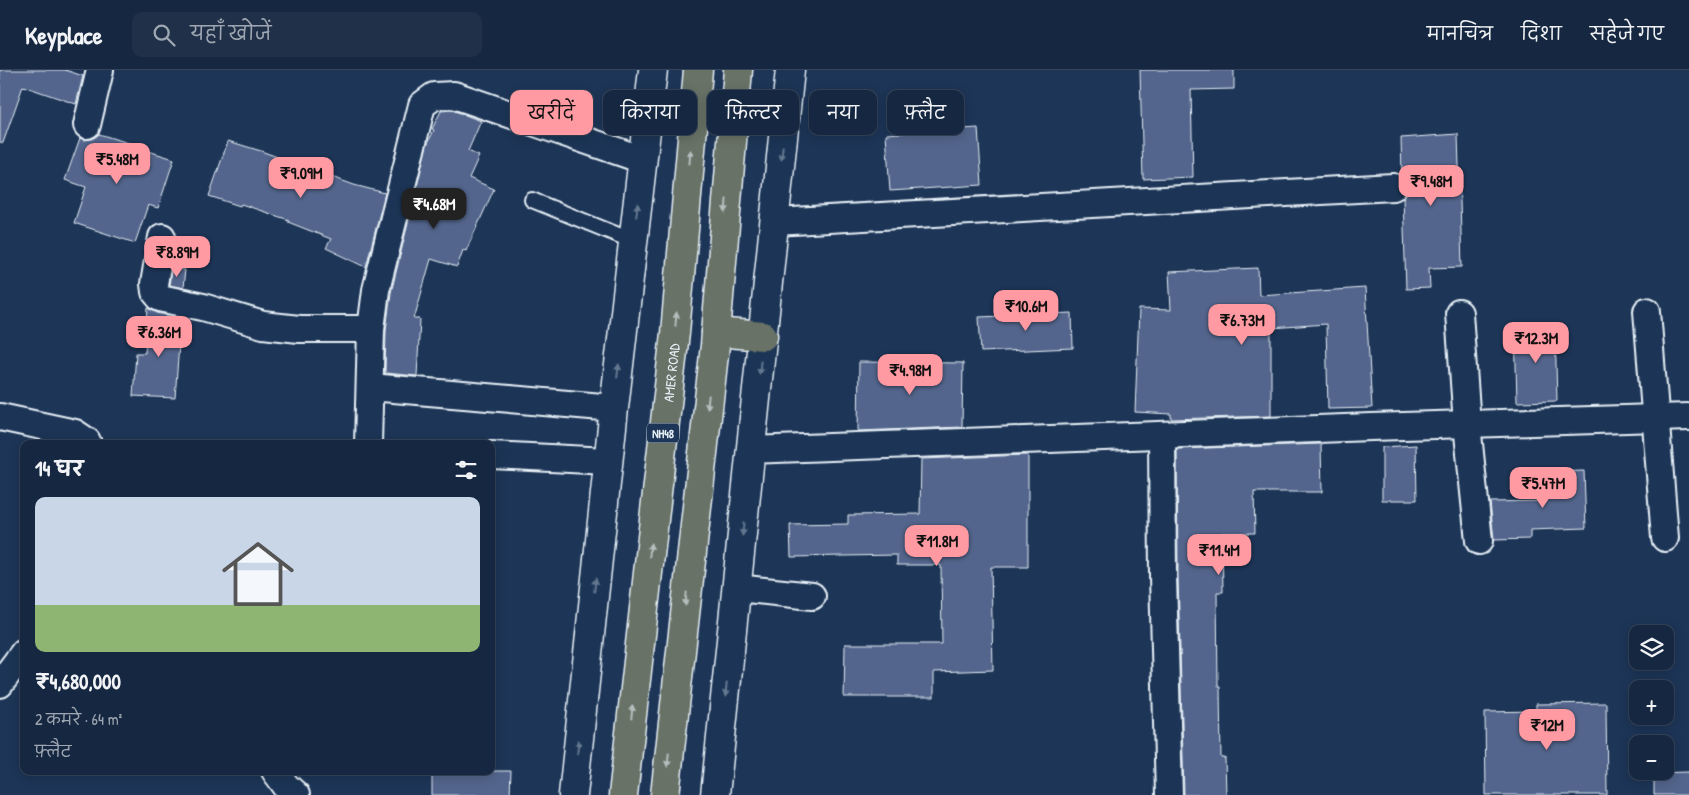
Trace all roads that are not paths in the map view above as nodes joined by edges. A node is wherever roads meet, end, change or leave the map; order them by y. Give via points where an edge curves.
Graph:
1 (653, 70) edge
2 (698, 70) edge
3 (738, 70) edge
4 (790, 70) edge
5 (93, 72) edge
6 (87, 125) dead end
7 (643, 160) junction
8 (1393, 187) dead end
9 (532, 200) dead end
10 (775, 222) junction
11 (162, 237) dead end
12 (633, 241) junction
13 (1647, 311) dead end
14 (1459, 314) dead end
15 (371, 330) junction
16 (716, 332) junction
17 (763, 336) junction
18 (370, 387) junction
19 (614, 408) junction
20 (0, 417) edge
21 (1689, 417) edge
22 (1656, 419) junction
23 (1467, 424) junction
24 (1162, 435) junction
25 (86, 440) edge
26 (368, 440) edge
27 (751, 450) junction
28 (495, 455) edge
29 (608, 461) junction
30 (1665, 538) dead end
31 (1479, 541) dead end
32 (737, 588) junction
33 (812, 596) dead end
34 (20, 657) edge
35 (0, 684) edge
36 (278, 775) edge
37 (296, 795) edge
38 (573, 795) edge
39 (623, 795) edge
40 (665, 795) edge
41 (715, 795) edge
42 (1169, 795) edge

1 - 7 street
39 -> 2 highway, AMER ROAD / NH48 via 674,343
3 -> 16 highway
4 -> 10 street
5 - 6 street
12 -> 7 street
7 - 15 street via 454,95 434,96 422,105 376,290
8 - 10 street
9 - 12 lane
10 - 17 street
11 - 15 street via 154,284 160,298 263,325
19 -> 12 street
13 - 22 street
14 - 23 street
15 - 18 street
16 - 17 highway
16 -> 40 highway
17 -> 27 street
18 - 19 street
18 - 26 street
19 - 29 street
20 - 25 street via 75,433
21 - 22 street
22 - 23 street
22 - 30 street
23 - 24 street
23 - 31 street
24 - 27 street
24 - 42 street
27 -> 32 street
28 - 29 street
38 -> 29 street
32 - 33 street
32 -> 41 street
34 - 35 street
36 - 37 street

